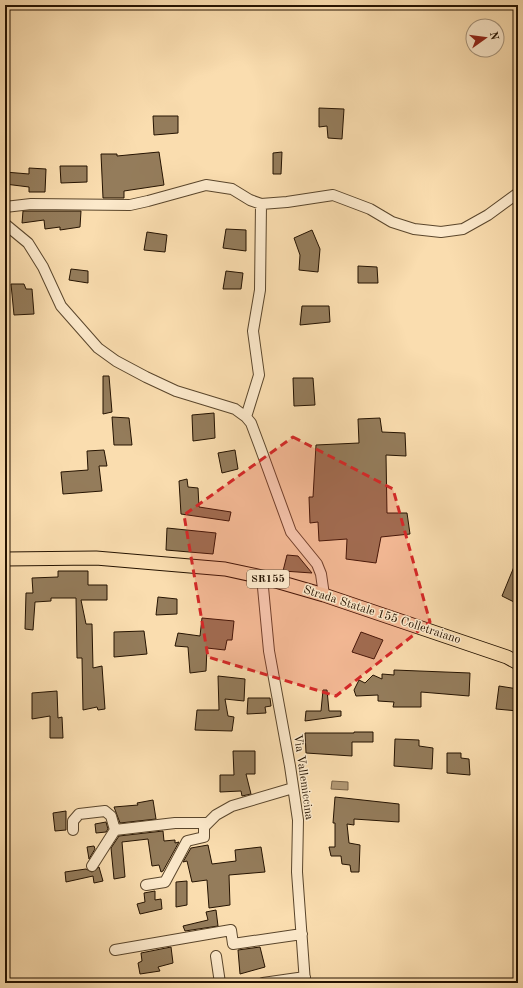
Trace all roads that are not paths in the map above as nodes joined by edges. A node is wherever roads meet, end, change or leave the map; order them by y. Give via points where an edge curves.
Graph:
1 (518, 193) edge
2 (261, 204) junction
3 (5, 207) edge
4 (5, 224) edge
5 (246, 417) junction
6 (5, 559) edge
7 (262, 577) junction
8 (324, 595) junction
9 (518, 663) edge
10 (293, 788) junction
11 (208, 823) junction
12 (73, 830) dead end
13 (115, 830) junction
14 (92, 866) dead end
15 (146, 885) dead end
16 (302, 934) junction
17 (115, 950) dead end
18 (216, 956) dead end
19 (305, 980) edge
20 (220, 983) edge
21 (263, 983) edge

1 - 2 street via 463,229 441,232 414,230 392,222 370,208 333,195
2 - 3 street via 232,189 206,185 148,202 130,204 31,204
2 - 5 street via 260,290 252,331 259,375
4 - 5 street via 28,243 43,267 61,306 98,348 116,361 176,391 235,409
5 - 8 street via 251,423 291,532 317,564
6 - 7 main road, Strada Statale 155 Colletraiano / SR155 via 96,558 225,569
7 - 8 main road, Strada Statale 155 Colletraiano / SR155
7 - 10 street, Via Vallemiccina via 269,651
8 - 9 main road, Strada Statale 155 Colletraiano / SR155
10 - 11 street via 232,806
10 - 16 street, Via Vallemiccina via 298,820 297,872
11 - 13 street via 175,822
11 - 15 street via 204,827 204,837 187,841 165,882
12 - 13 street via 73,820 78,814 105,811 111,816
13 - 14 street
16 - 17 street via 233,944 231,930
16 - 19 street, Via Vallemiccina
18 - 20 street
19 - 21 street

